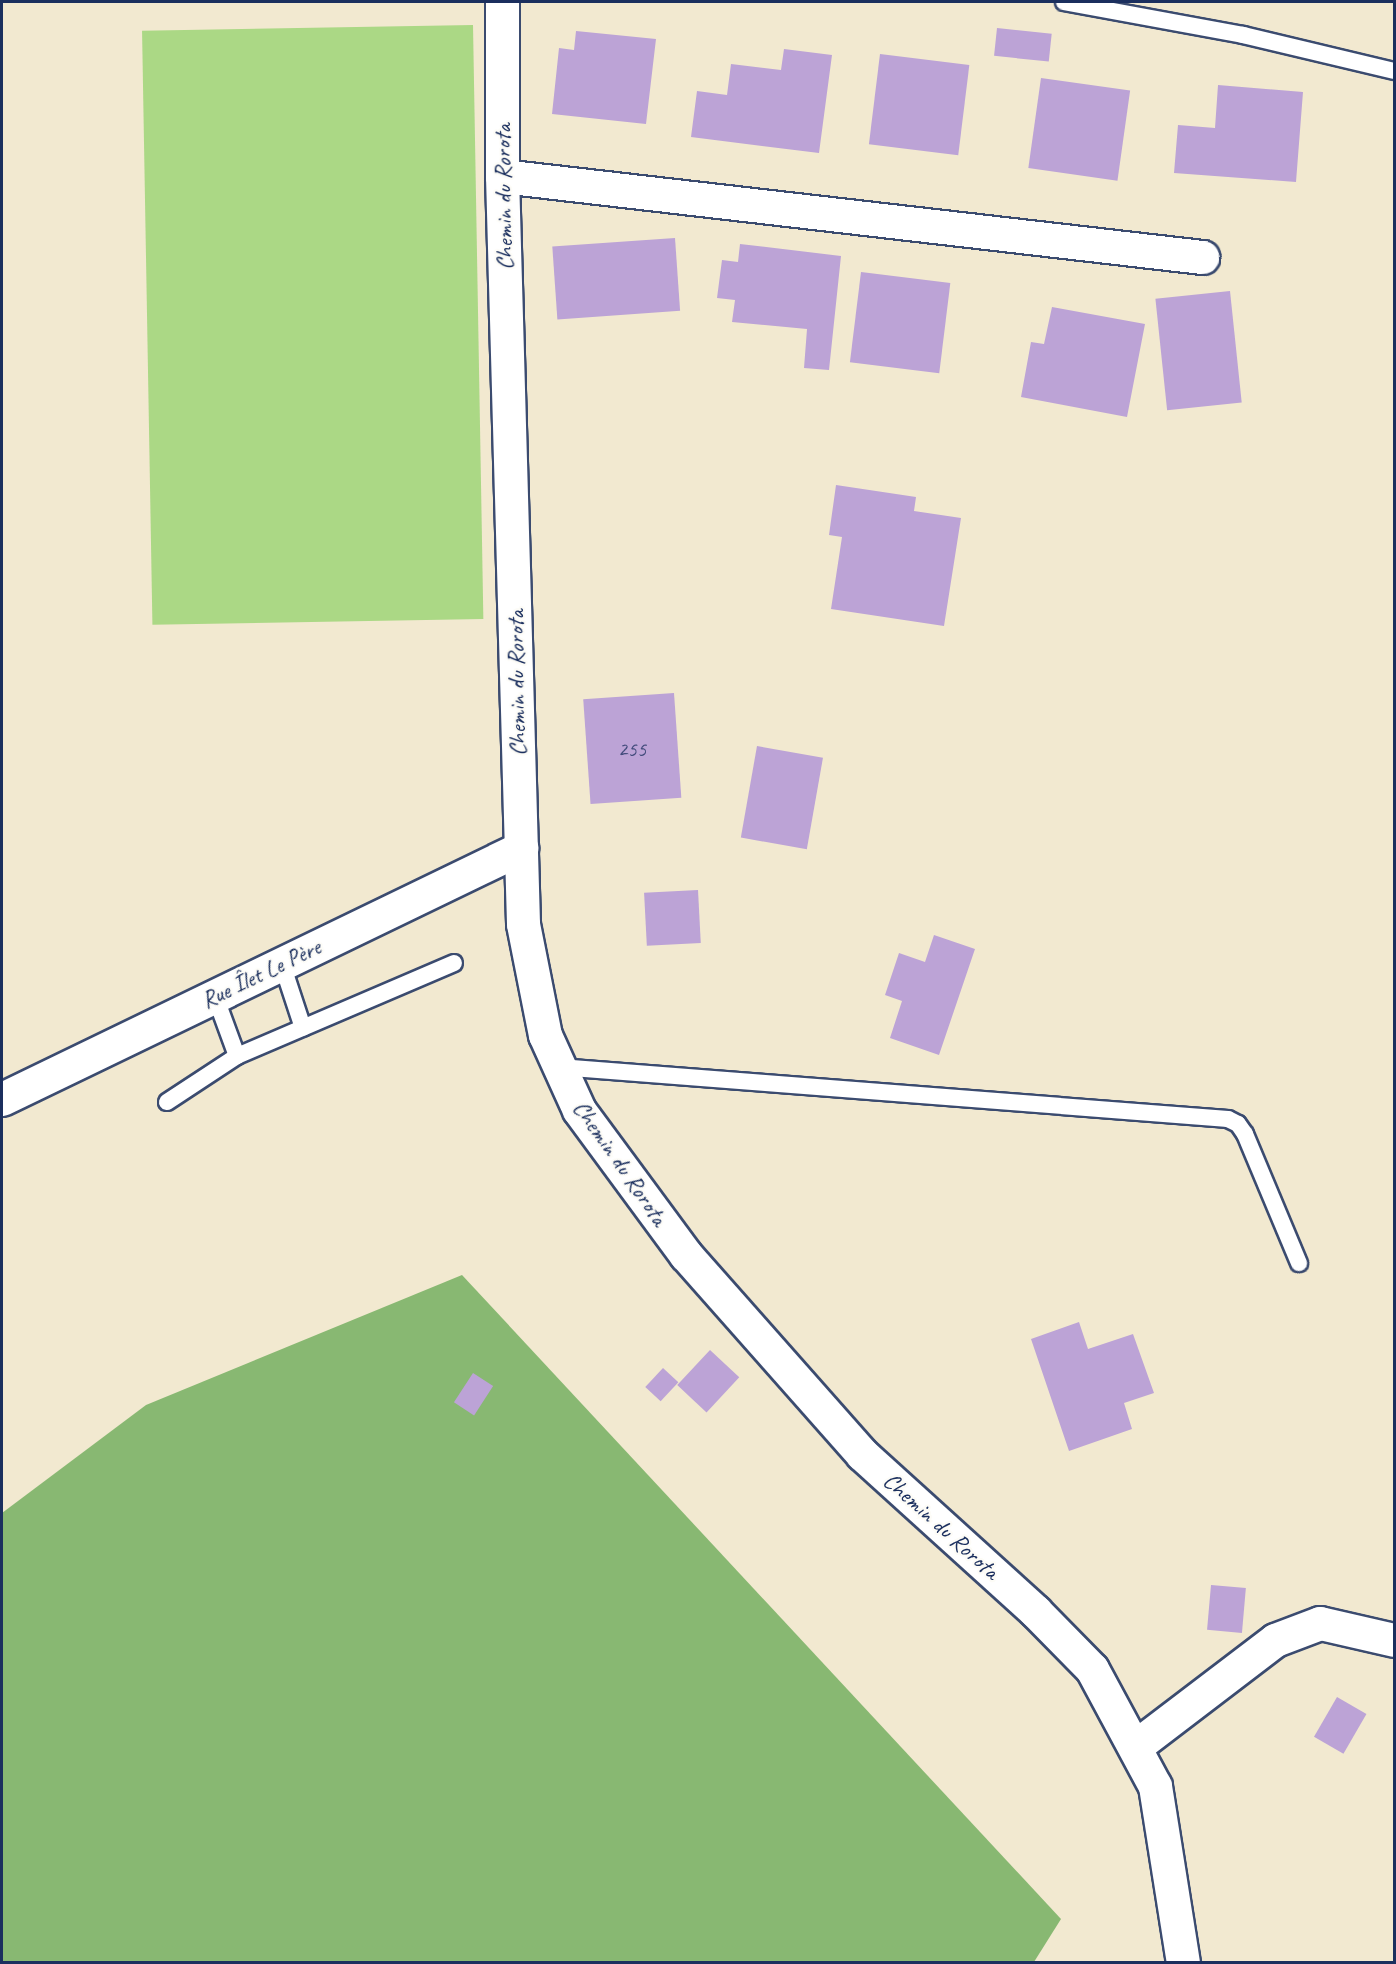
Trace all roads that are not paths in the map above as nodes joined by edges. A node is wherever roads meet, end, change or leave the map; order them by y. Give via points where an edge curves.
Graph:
1 (502, 2) edge
2 (1064, 2) edge
3 (1395, 71) edge
4 (502, 176) junction
5 (1202, 257) dead end
6 (521, 848) junction
7 (454, 963) dead end
8 (282, 964) junction
9 (214, 996) junction
10 (303, 1028) junction
11 (237, 1056) junction
12 (560, 1067) junction
13 (2, 1099) edge
14 (167, 1102) dead end
15 (1299, 1263) dead end
16 (1395, 1640) edge
17 (1136, 1746) junction
18 (1183, 1962) edge

1 - 4 street, Chemin du Rorota
2 - 3 lane via 1243,35
4 - 5 street
4 - 6 street, Chemin du Rorota
6 - 8 street, Rue Îlet Le Père
6 - 12 street, Chemin du Rorota via 523,924 545,1035
7 - 10 lane
8 - 9 street, Rue Îlet Le Père
8 - 10 lane
9 - 11 lane
9 - 13 street, Rue Îlet Le Père
10 - 11 lane
11 - 14 lane
12 - 15 lane via 1228,1119 1245,1134
12 - 17 street, Chemin du Rorota via 579,1110 686,1255 862,1454 1035,1611 1092,1669
16 - 17 street via 1320,1623 1275,1640
17 - 18 street, Chemin du Rorota via 1155,1786

